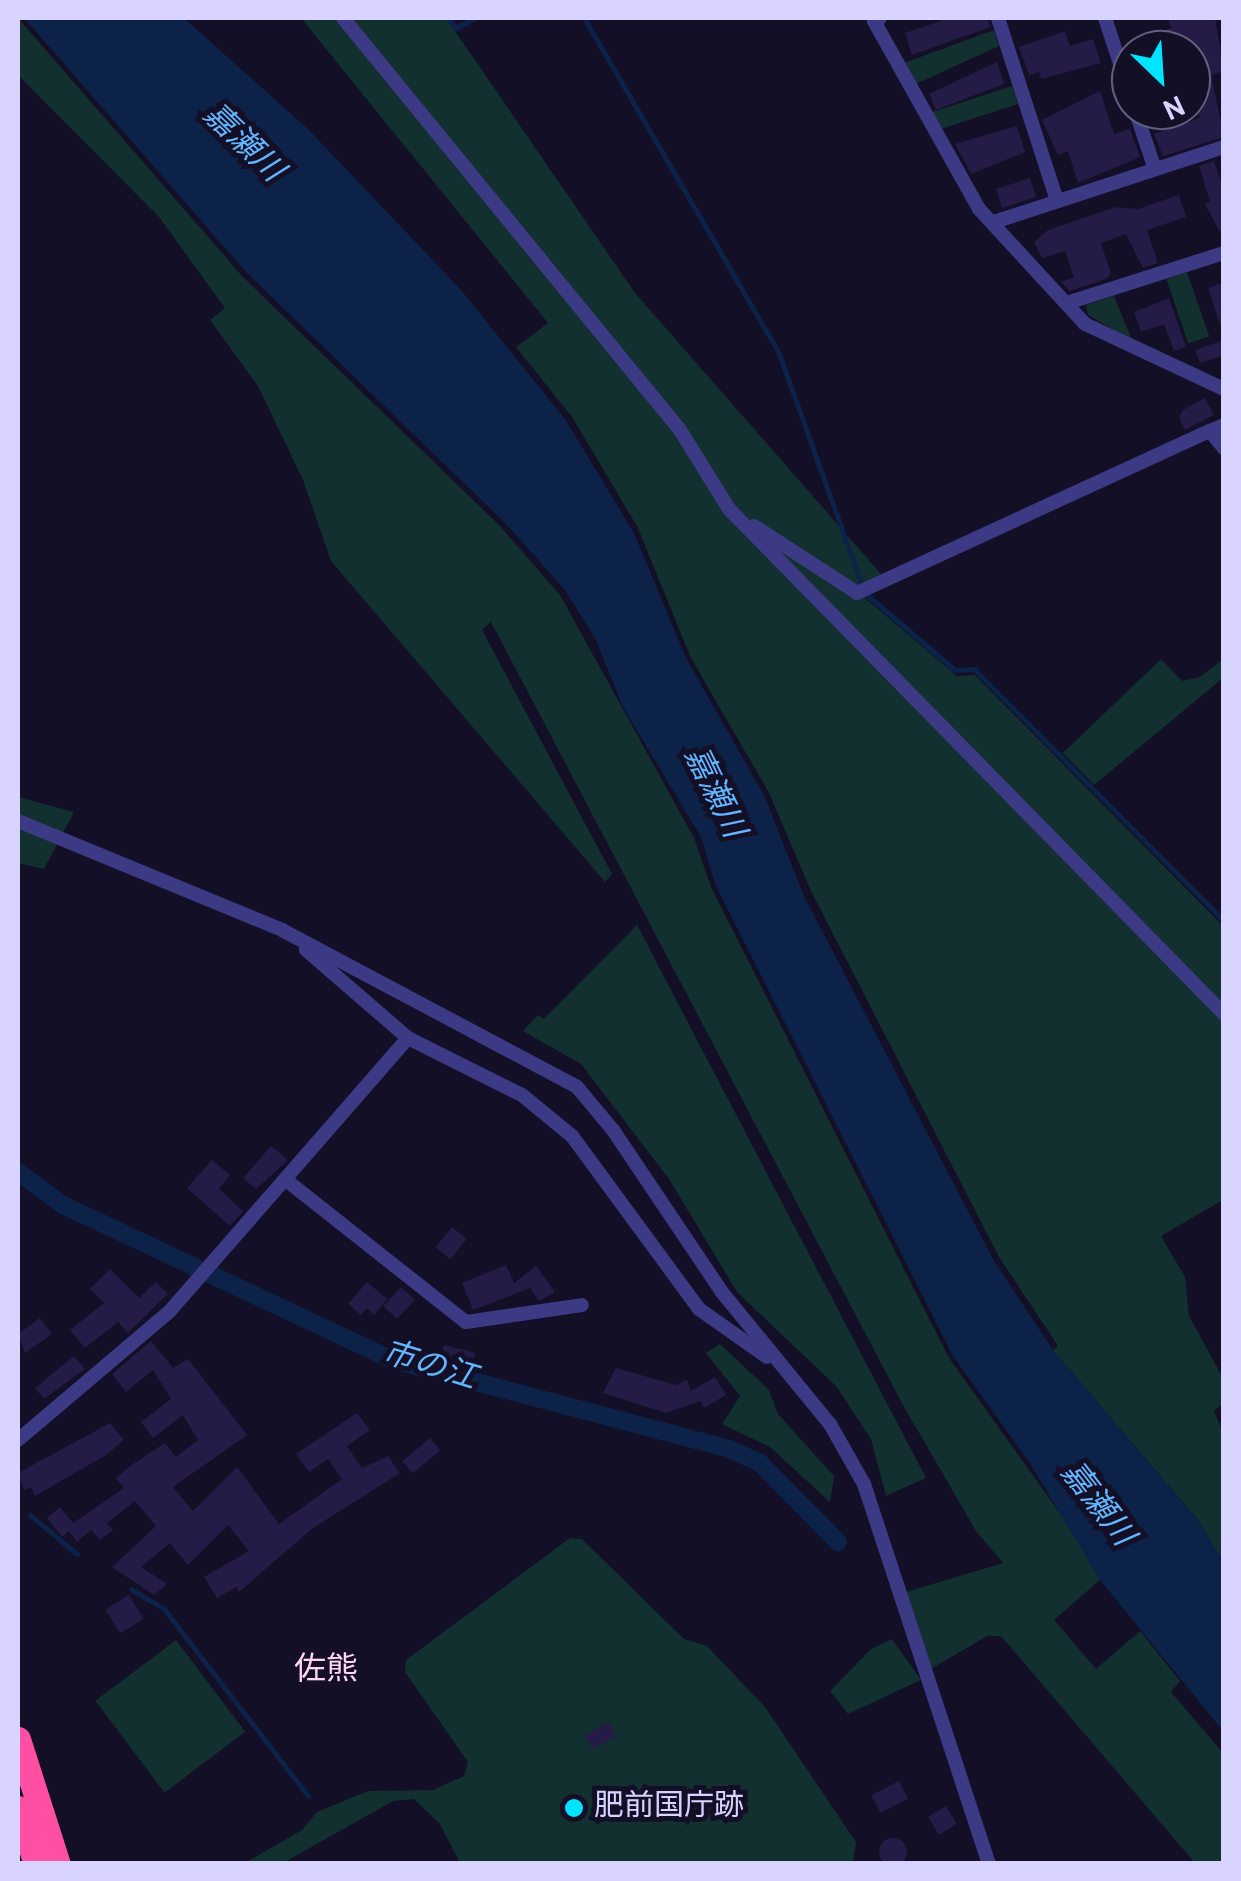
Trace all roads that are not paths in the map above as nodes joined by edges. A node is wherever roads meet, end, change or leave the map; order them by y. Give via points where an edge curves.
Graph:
1 (343, 18) edge
2 (880, 18) edge
3 (998, 18) edge
4 (1142, 130) edge
5 (1224, 147) edge
6 (1155, 170) junction
7 (1057, 201) junction
8 (994, 222) junction
9 (1224, 253) edge
10 (1067, 304) junction
11 (1224, 389) edge
12 (1217, 428) edge
13 (1224, 448) edge
14 (728, 509) junction
15 (18, 821) edge
16 (282, 930) junction
17 (1217, 1002) edge
18 (1224, 1014) edge
19 (408, 1038) junction
20 (286, 1180) junction
21 (582, 1304) dead end
22 (780, 1366) junction
23 (18, 1440) edge
24 (18, 1739) edge
25 (18, 1808) edge
26 (36, 1864) edge
27 (58, 1864) edge
28 (989, 1864) edge

1 - 14 street via 680,430
2 - 8 street via 874,21 930,124
3 - 7 street
4 - 6 street
5 - 6 street
6 - 7 street
7 - 8 street
8 - 10 street
9 - 10 street
10 - 11 street via 1085,324
12 - 13 street
12 - 14 street via 858,594
14 - 17 street
15 - 16 street
16 - 19 street
16 - 22 street via 577,1087
17 - 18 street
19 - 20 street
19 - 22 street via 522,1096 572,1136 699,1309
20 - 21 street via 466,1322
20 - 23 street via 192,1287
22 - 28 street via 830,1424 864,1484
24 - 27 highway
25 - 26 highway

